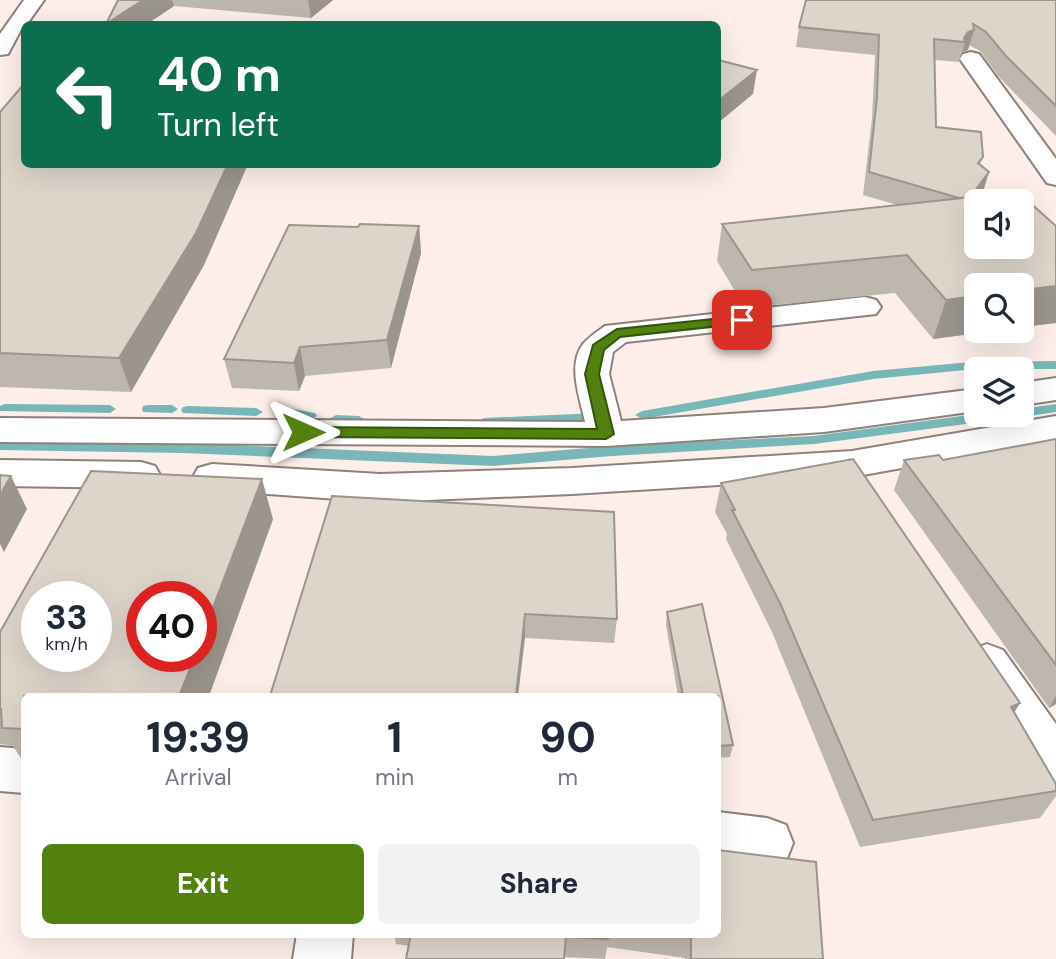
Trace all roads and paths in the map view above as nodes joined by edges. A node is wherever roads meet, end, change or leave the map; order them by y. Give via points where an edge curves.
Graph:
1 (34, 0) edge
2 (0, 49) edge
3 (971, 59) dead end
4 (1056, 177) edge
5 (865, 307) dead end
6 (1056, 389) edge
7 (1034, 392) edge
8 (964, 402) edge
9 (1056, 428) edge
10 (0, 430) edge
11 (606, 434) junction
12 (0, 472) edge
13 (962, 626) edge
14 (1056, 764) edge
15 (0, 769) edge
16 (21, 771) edge
17 (325, 938) edge
18 (322, 959) edge

1 - 2 main road
3 - 4 main road
5 - 11 main road via 617,333 597,348 592,374
6 - 7 main road
8 - 11 main road via 824,420
9 - 12 main road via 864,482 405,488
10 - 11 main road
13 - 14 main road
15 - 16 main road
17 - 18 main road

